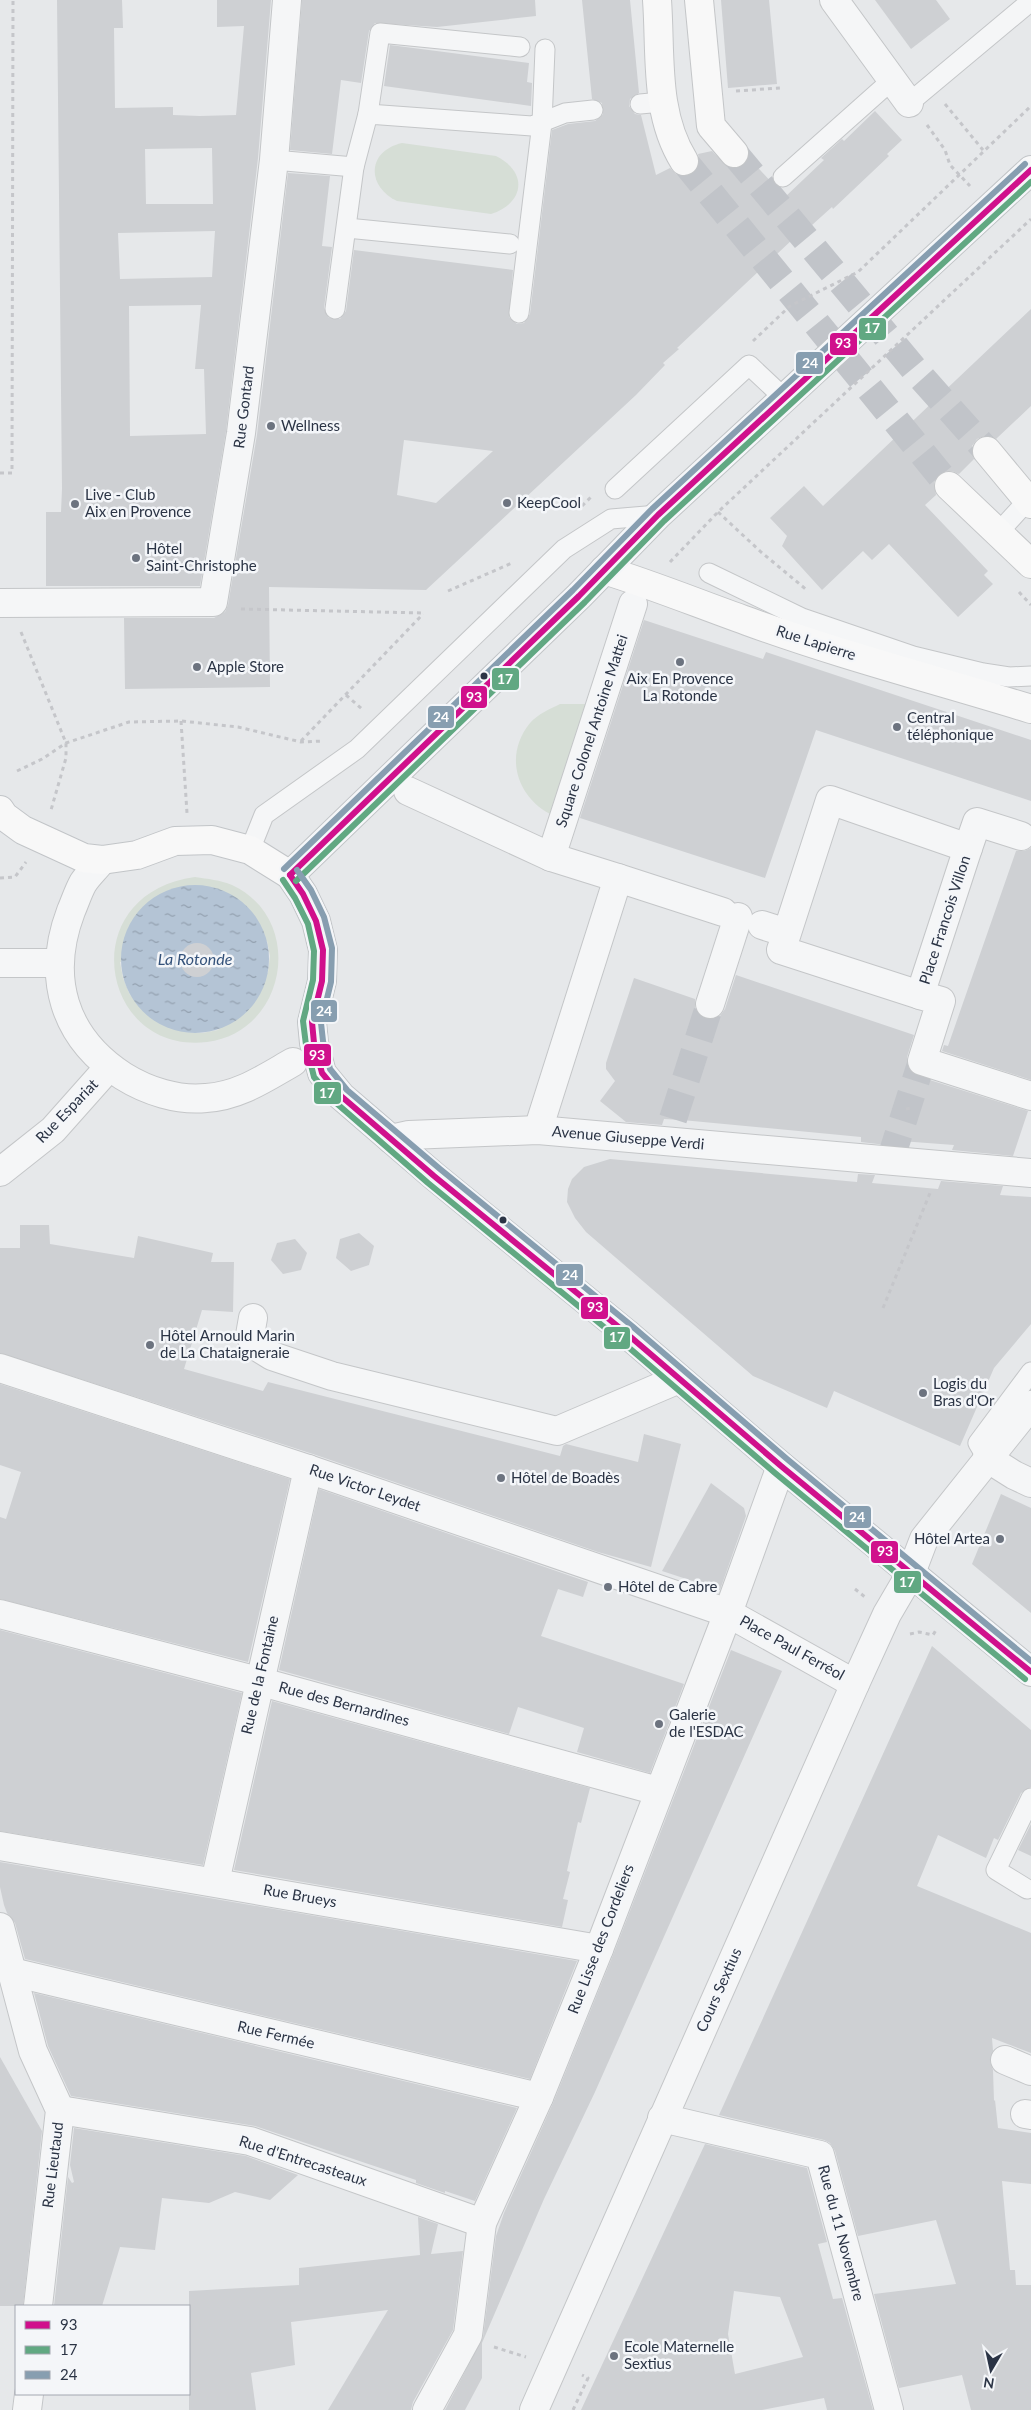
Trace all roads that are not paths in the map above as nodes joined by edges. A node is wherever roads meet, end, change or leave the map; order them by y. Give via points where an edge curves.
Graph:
1 (287, 0) edge
2 (657, 0) edge
3 (700, 0) edge
4 (834, 0) edge
5 (1031, 1) edge
6 (520, 47) dead end
7 (544, 50) dead end
8 (892, 80) junction
9 (909, 103) joint
10 (593, 110) dead end
11 (368, 114) junction
12 (542, 123) junction
13 (734, 153) tunnel mouth
14 (274, 160) junction
15 (684, 161) tunnel mouth
16 (354, 166) junction
17 (1031, 170) edge
18 (783, 177) dead end
19 (346, 228) junction
20 (510, 244) dead end
21 (335, 309) dead end
22 (519, 313) dead end
23 (784, 398) junction
24 (988, 451) tunnel mouth
25 (949, 486) tunnel mouth
26 (606, 490) road end
27 (1030, 501) edge
28 (658, 514) junction
29 (998, 533) junction
30 (1031, 564) edge
31 (604, 570) junction
32 (709, 572) dead end
33 (641, 594) junction
34 (6, 603) edge
35 (914, 656) junction
36 (1031, 676) edge
37 (935, 680) junction
38 (1031, 709) edge
39 (408, 791) dead end
40 (0, 810) edge
41 (1021, 836) dead end
42 (968, 848) junction
43 (250, 850) junction
44 (551, 857) junction
45 (102, 860) junction
46 (290, 876) junction
47 (618, 878) junction
48 (753, 922) junction
49 (0, 963) edge
50 (58, 963) junction
51 (920, 995) junction
52 (710, 1004) tunnel mouth
53 (314, 1043) junction
54 (293, 1062) joint
55 (109, 1067) junction
56 (1031, 1096) edge
57 (538, 1130) junction
58 (390, 1139) junction
59 (0, 1172) edge
60 (1031, 1173) edge
61 (253, 1318) dead end
62 (0, 1368) edge
63 (1031, 1372) edge
64 (679, 1379) junction
65 (1031, 1405) edge
66 (987, 1458) junction
67 (781, 1466) junction
68 (308, 1468) junction
69 (1031, 1483) edge
70 (911, 1573) junction
71 (0, 1614) edge
72 (724, 1624) junction
73 (1031, 1672) edge
74 (258, 1681) junction
75 (855, 1684) junction
76 (658, 1791) junction
77 (1031, 1798) edge
78 (0, 1846) edge
79 (215, 1882) junction
80 (1027, 1889) dead end
81 (0, 1927) edge
82 (599, 1948) junction
83 (12, 1972) junction
84 (1005, 2060) dead end
85 (1031, 2071) edge
86 (539, 2097) junction
87 (60, 2110) junction
88 (662, 2118) junction
89 (482, 2223) junction
90 (38, 2305) edge
91 (29, 2395) edge
92 (27, 2410) edge
93 (427, 2410) edge
94 (534, 2410) edge
95 (889, 2410) edge

1 - 14 street, Rue Gontard
2 - 15 main road via 651,103
3 - 13 main road via 711,126
4 - 8 street
5 - 9 lane
6 - 11 lane via 380,33
7 - 12 lane
8 - 9 street
8 - 18 lane
10 - 12 lane via 565,113
11 - 12 lane via 532,126
11 - 16 lane
12 - 22 lane
14 - 16 lane
14 - 34 street, Rue Gontard via 242,433 213,602
16 - 19 lane
17 - 23 main road
19 - 20 lane
19 - 21 lane
23 - 26 lane via 749,365
23 - 28 main road
24 - 27 main road
25 - 29 main road
27 - 29 lane
28 - 31 main road
28 - 43 lane via 611,519 564,549 357,749 264,815
29 - 30 main road
31 - 33 main road, Rue Lapierre
31 - 46 main road
32 - 35 lane via 802,618
33 - 37 main road, Rue Lapierre via 748,622
33 - 44 street, Square Colonel Antoine Mattei
35 - 36 lane via 984,673
35 - 37 lane
37 - 38 main road, Rue Lapierre
39 - 44 street
40 - 45 main road via 23,830 45,841 84,858
41 - 42 street via 977,822
42 - 48 street, Place Francois Villon via 830,800
42 - 51 street, Place Francois Villon
43 - 45 main road via 212,840 188,840 158,846 138,855
43 - 46 main road
44 - 47 street
45 - 50 street via 78,893 65,927
46 - 53 main road via 313,913 323,950 322,981 312,1022
47 - 48 street
47 - 57 street, Avenue Giuseppe Verdi
48 - 51 street, Place Francois Villon via 781,950
48 - 52 street
49 - 50 street
50 - 55 street via 60,984 71,1018 81,1037
51 - 56 street via 941,1002 922,1061
53 - 54 lane
53 - 58 main road via 322,1073 341,1096
54 - 55 street via 243,1090 205,1098 168,1095 148,1089
55 - 59 street, Rue Espariat via 53,1130
57 - 58 street via 409,1135
57 - 60 street, Avenue Giuseppe Verdi via 670,1130
58 - 64 main road
61 - 64 street via 250,1335 256,1346 272,1356 332,1376 557,1431
62 - 68 street, Rue Victor Leydet
63 - 66 lane via 978,1443
64 - 67 main road
65 - 66 street, Cours Sextius
66 - 69 street
66 - 70 street, Cours Sextius via 924,1539
67 - 70 main road
67 - 72 street, Rue Lisse des Cordeliers
68 - 72 street, Rue Victor Leydet
68 - 74 street, Rue de la Fontaine
70 - 73 main road
70 - 75 street, Cours Sextius
71 - 74 street, Rue des Bernardines
72 - 75 street, Place Paul Ferréol
72 - 76 street, Rue Lisse des Cordeliers
74 - 76 street, Rue des Bernardines
74 - 79 street, Rue de la Fontaine
75 - 88 street, Cours Sextius
76 - 82 street, Rue Lisse des Cordeliers
77 - 80 lane via 996,1870
78 - 79 street, Rue Brueys
79 - 82 street, Rue Brueys
81 - 83 street, Rue Lieutaud
82 - 86 street, Rue Lisse des Cordeliers
83 - 86 street, Rue Fermée
83 - 87 street, Rue Lieutaud via 33,2052
84 - 85 street
86 - 89 street, Rue Lisse des Cordeliers
87 - 89 street, Rue d'Entrecasteaux via 250,2141
87 - 90 street, Rue Lieutaud
88 - 94 street, Cours Sextius
88 - 95 street, Rue du 11 Novembre via 820,2155
89 - 93 street, Rue Lisse des Cordeliers via 468,2335
91 - 92 street

